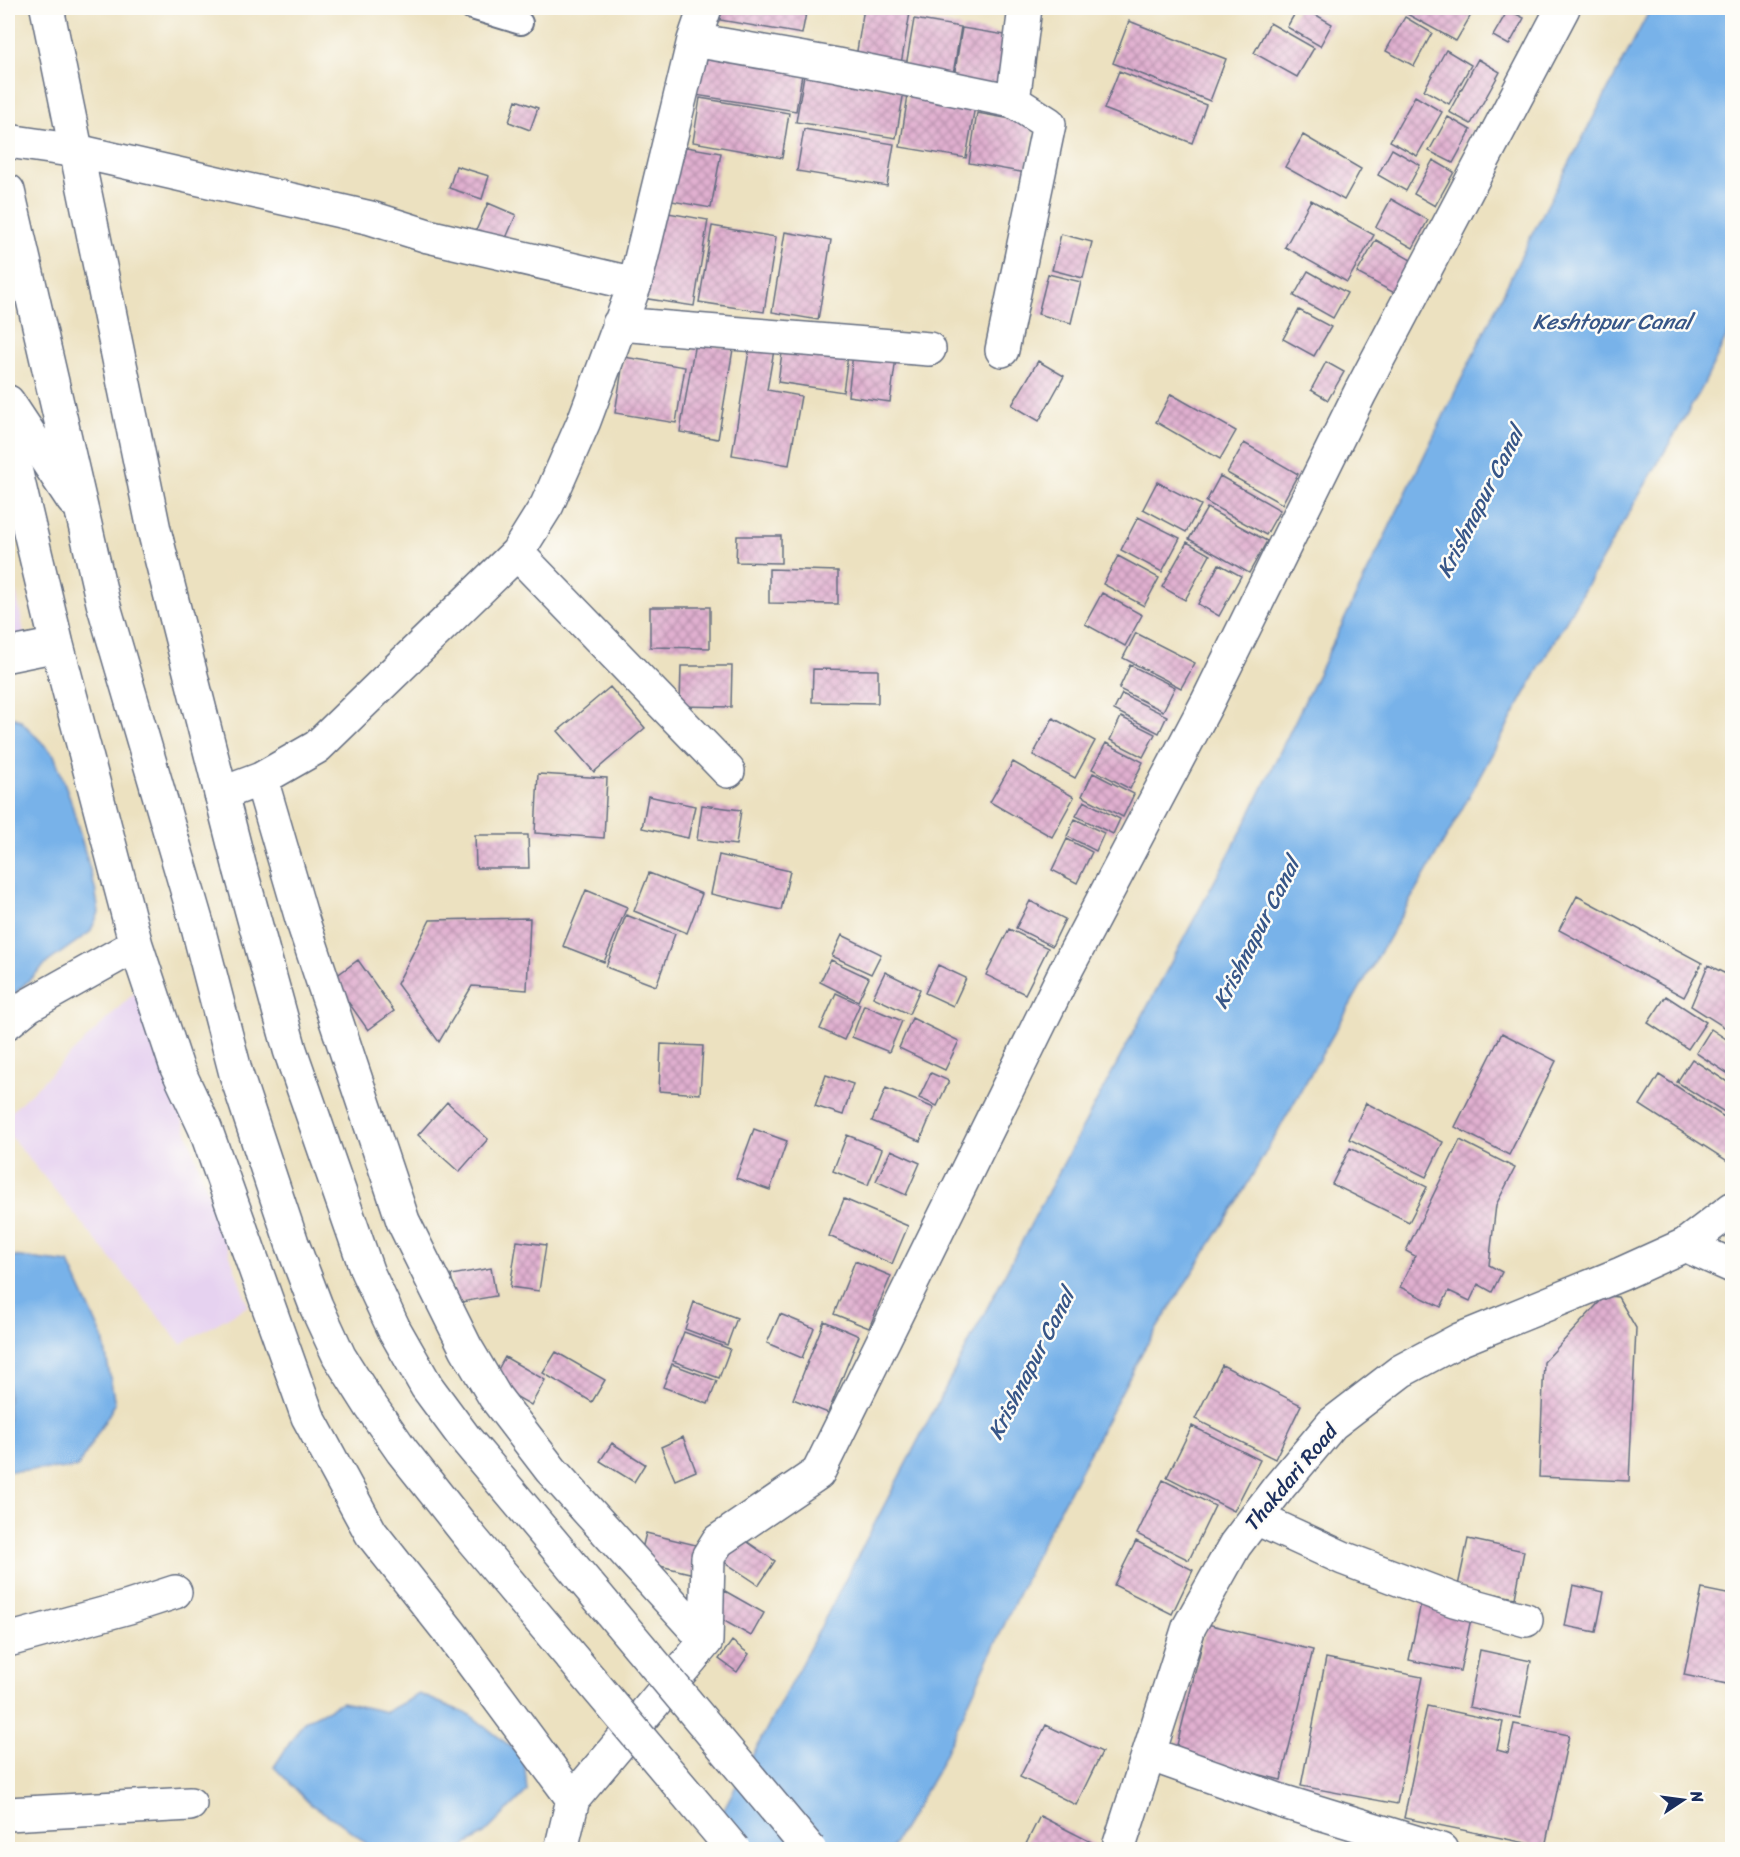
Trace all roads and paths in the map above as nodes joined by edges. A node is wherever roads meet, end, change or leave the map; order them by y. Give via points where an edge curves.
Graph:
1 (47, 8) edge
2 (472, 8) edge
3 (705, 8) edge
4 (1025, 8) edge
5 (1563, 8) edge
6 (521, 23) dead end
7 (694, 40) junction
8 (1013, 101) junction
9 (8, 141) edge
10 (77, 151) junction
11 (8, 190) edge
12 (635, 284) junction
13 (619, 324) junction
14 (929, 350) dead end
15 (1002, 350) dead end
16 (8, 402) edge
17 (8, 439) edge
18 (84, 516) junction
19 (517, 553) junction
20 (57, 645) junction
21 (8, 655) edge
22 (728, 771) dead end
23 (261, 779) junction
24 (221, 794) junction
25 (136, 945) junction
26 (8, 1022) edge
27 (1732, 1209) edge
28 (1685, 1245) junction
29 (1732, 1266) edge
30 (1256, 1518) junction
31 (176, 1592) dead end
32 (1526, 1620) dead end
33 (8, 1640) edge
34 (706, 1641) junction
35 (1149, 1754) junction
36 (573, 1799) junction
37 (190, 1804) dead end
38 (8, 1814) edge
39 (561, 1850) edge
40 (734, 1850) edge
41 (810, 1850) edge
42 (1118, 1850) edge
43 (1441, 1850) edge

1 - 10 street
2 - 6 lane
3 - 7 street
4 - 8 street
5 - 34 street via 1360,393 1207,703 1068,966 818,1473 718,1541 708,1557
7 - 8 street
7 - 12 street
8 - 15 street via 1049,123
9 - 10 street
10 - 12 street
10 - 24 street via 154,530
11 - 18 street
12 - 13 street
13 - 14 street
13 - 19 street via 584,421 547,505
16 - 18 street
17 - 20 street
18 - 40 street, bridge via 103,603 197,924 236,1074 308,1285 339,1356 402,1451 471,1538
19 - 22 street
19 - 23 street via 317,747
20 - 21 street
20 - 25 street
23 - 24 street
23 - 34 street via 302,919 403,1221 466,1348 495,1397 550,1470
24 - 41 street, bridge via 290,1050 367,1271 394,1329 427,1387 464,1437
25 - 26 street via 29,1005
25 - 36 street via 177,1068 205,1128 308,1417 371,1533
27 - 28 street, Thakdari Road
28 - 29 street
28 - 30 street, Thakdari Road via 1459,1340 1401,1371 1332,1424
30 - 32 street via 1343,1558 1454,1600
30 - 35 street, Thakdari Road via 1235,1545 1189,1627
31 - 33 street
34 - 36 street
35 - 42 street, Thakdari Road
35 - 43 street
36 - 39 street
37 - 38 street

